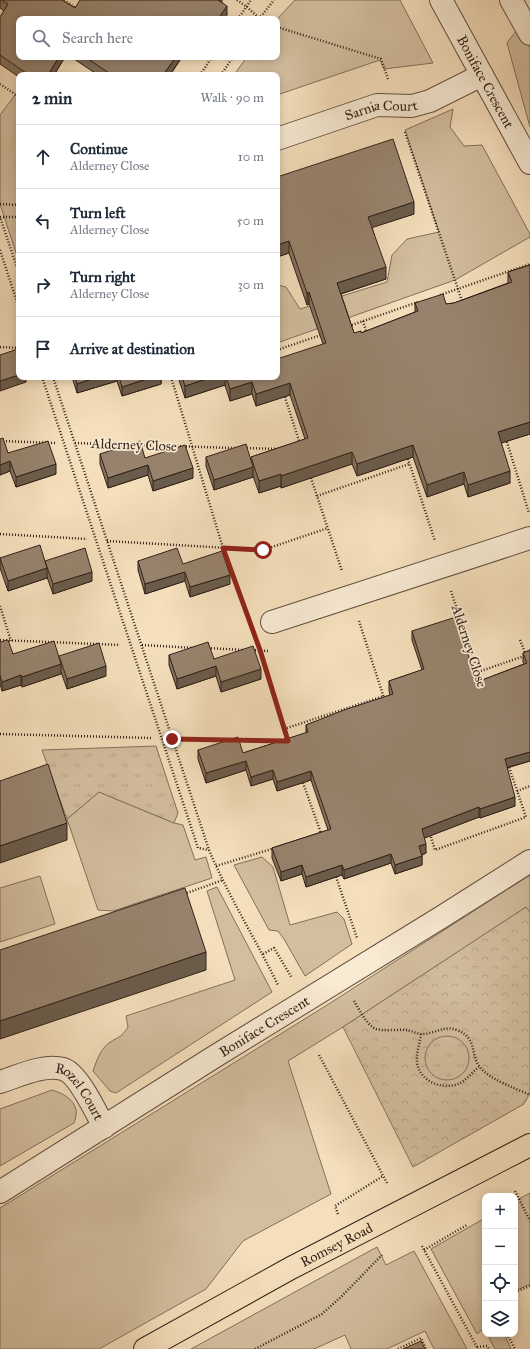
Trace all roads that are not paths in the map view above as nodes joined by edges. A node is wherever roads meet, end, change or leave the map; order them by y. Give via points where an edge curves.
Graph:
1 (441, 0) edge
2 (511, 0) edge
3 (530, 34) edge
4 (482, 75) junction
5 (280, 137) edge
6 (530, 163) edge
7 (530, 538) edge
8 (272, 622) dead end
9 (530, 861) edge
10 (0, 1082) edge
11 (104, 1127) junction
12 (530, 1145) edge
13 (0, 1192) edge
14 (145, 1349) edge

1 - 4 street, Boniface Crescent
2 - 3 street
4 - 5 street, Sarnia Court via 430,102 412,106 377,105
4 - 6 street, Boniface Crescent
7 - 8 street
9 - 11 street, Boniface Crescent
10 - 11 street, Rozel Court via 36,1070 65,1070 82,1088
11 - 13 street, Boniface Crescent
12 - 14 main road, Romsey Road via 291,1268

